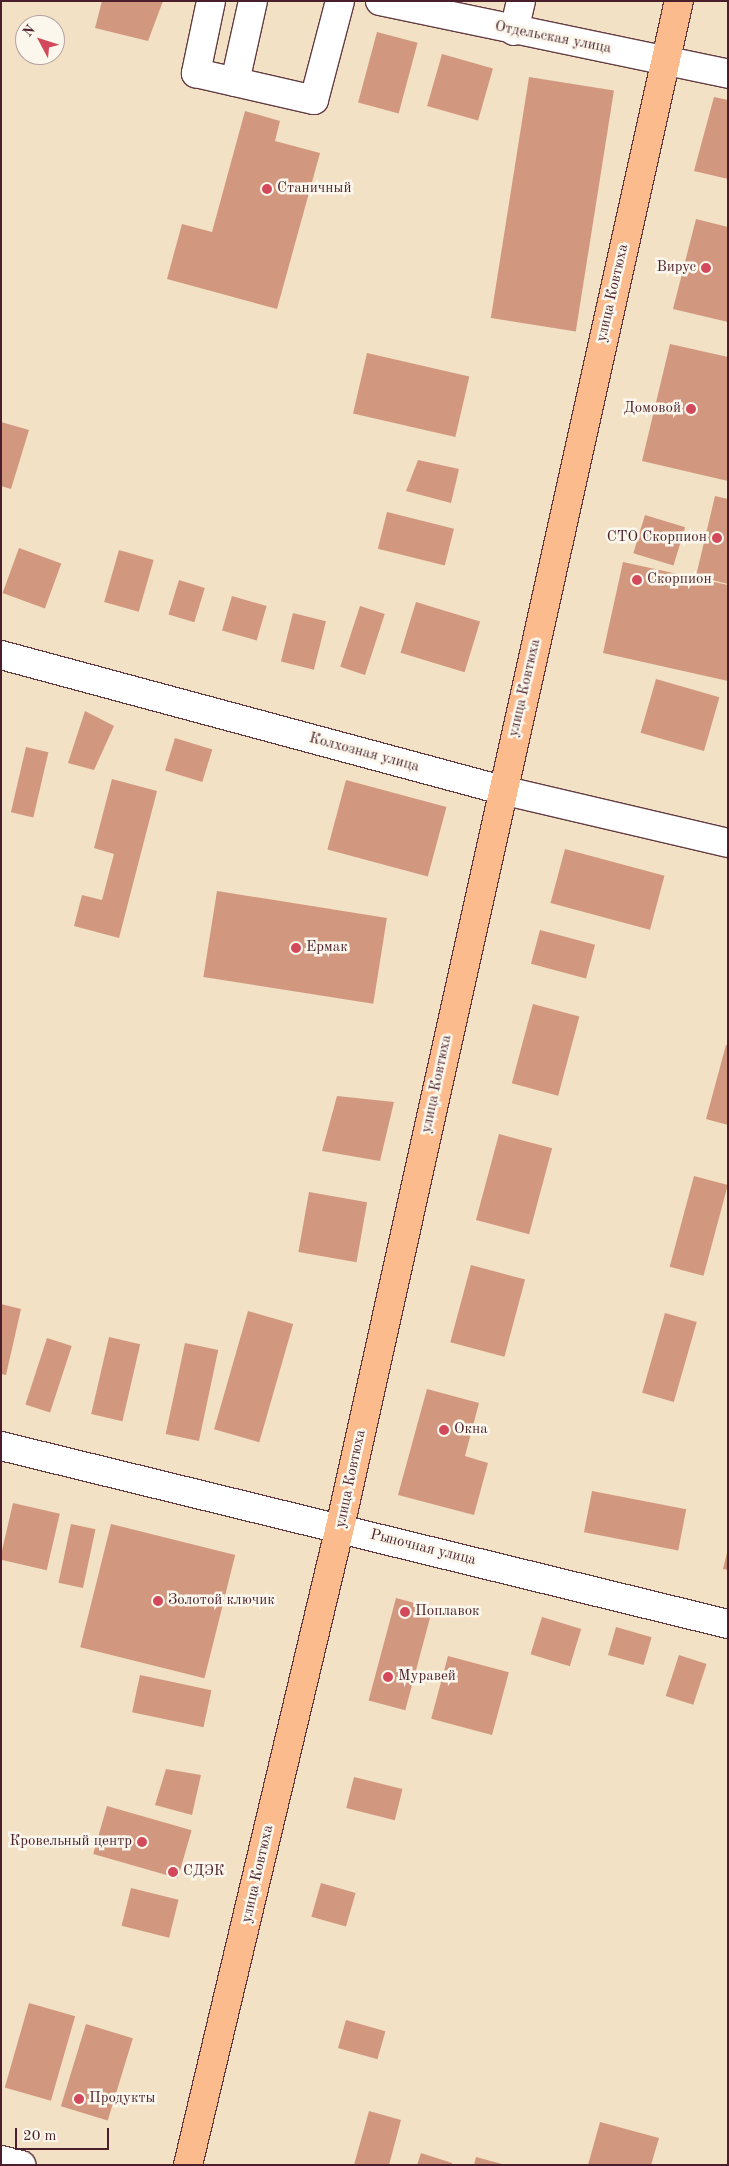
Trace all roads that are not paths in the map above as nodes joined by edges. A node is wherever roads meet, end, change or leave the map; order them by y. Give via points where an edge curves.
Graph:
1 (211, 1) edge
2 (253, 1) edge
3 (340, 1) edge
4 (380, 1) edge
5 (521, 1) edge
6 (679, 1) edge
7 (514, 31) junction
8 (666, 61) junction
9 (728, 74) edge
10 (235, 82) junction
11 (1, 656) edge
12 (502, 790) junction
13 (728, 843) edge
14 (1, 1446) edge
15 (340, 1527) junction
16 (728, 1624) edge
17 (1, 2160) edge
18 (21, 2165) edge
19 (188, 2165) edge

1 - 10 street via 196,73
2 - 10 street
3 - 10 street via 314,100
4 - 7 street, Отдельская улица
5 - 7 street
6 - 8 main road, улица Ковтюха
7 - 8 street, Отдельская улица
8 - 9 street, Отдельская улица
8 - 12 main road, улица Ковтюха
11 - 12 street, Колхозная улица
12 - 13 street, Колхозная улица
12 - 15 main road, улица Ковтюха
14 - 15 street, Рыночная улица
15 - 16 street, Рыночная улица
15 - 19 main road, улица Ковтюха
17 - 18 street

